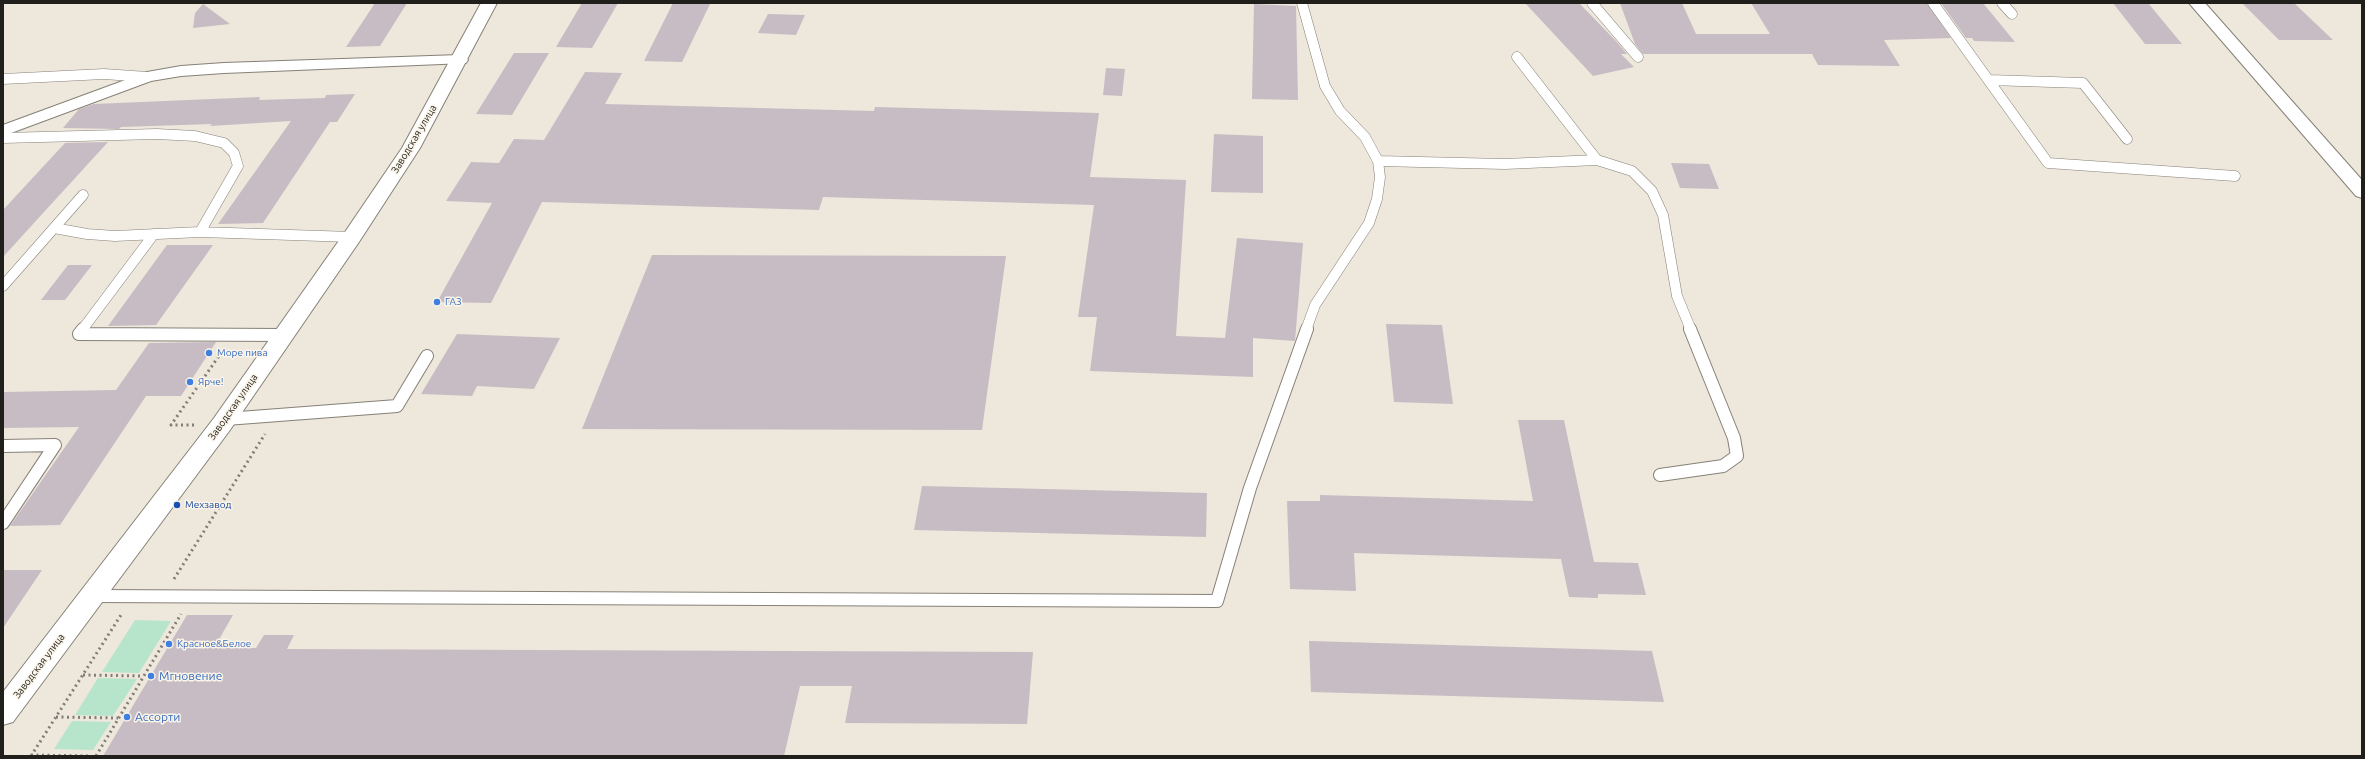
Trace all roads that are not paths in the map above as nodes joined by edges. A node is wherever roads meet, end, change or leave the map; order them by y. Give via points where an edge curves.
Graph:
1 (489, 3) edge
2 (1302, 3) edge
3 (1592, 3) edge
4 (1933, 3) edge
5 (2002, 3) edge
6 (2197, 3) edge
7 (2012, 14) dead end
8 (1517, 57) dead end
9 (1638, 57) dead end
10 (460, 60) junction
11 (147, 77) junction
12 (3, 79) edge
13 (1989, 80) junction
14 (3, 131) edge
15 (3, 138) edge
16 (2127, 139) dead end
17 (1597, 160) junction
18 (1378, 161) junction
19 (2235, 176) dead end
20 (2362, 192) edge
21 (83, 195) dead end
22 (54, 228) junction
23 (200, 232) junction
24 (154, 234) junction
25 (352, 237) junction
26 (3, 286) edge
27 (284, 335) junction
28 (427, 356) dead end
29 (223, 423) junction
30 (3, 446) edge
31 (1660, 475) dead end
32 (3, 522) edge
33 (92, 596) junction
34 (3, 714) edge

1 - 10 street, Заводская улица
2 - 18 lane via 1325,86 1340,111 1365,138
3 - 9 lane
4 - 13 lane
5 - 7 lane
6 - 20 street
8 - 17 lane
10 - 11 street via 224,68
10 - 25 street, Заводская улица via 411,148
11 - 12 lane via 104,74
11 - 14 street
13 - 16 lane via 2083,83
13 - 19 lane via 2048,163
15 - 23 lane via 156,134 195,136 224,143 234,153 238,166
17 - 18 lane via 1505,164
17 - 31 lane via 1632,171 1652,191 1663,215 1677,296 1734,438 1737,456 1723,466
18 - 33 lane via 1380,177 1377,199 1369,223 1315,305 1250,488 1217,601
21 - 22 lane
22 - 24 lane via 115,236
22 - 26 lane
23 - 24 lane
23 - 25 lane
24 - 27 lane via 79,334
25 - 27 street, Заводская улица
27 - 29 street, Заводская улица
28 - 29 lane via 397,406
29 - 33 street, Заводская улица
30 - 32 lane via 55,445
33 - 34 street, Заводская улица

